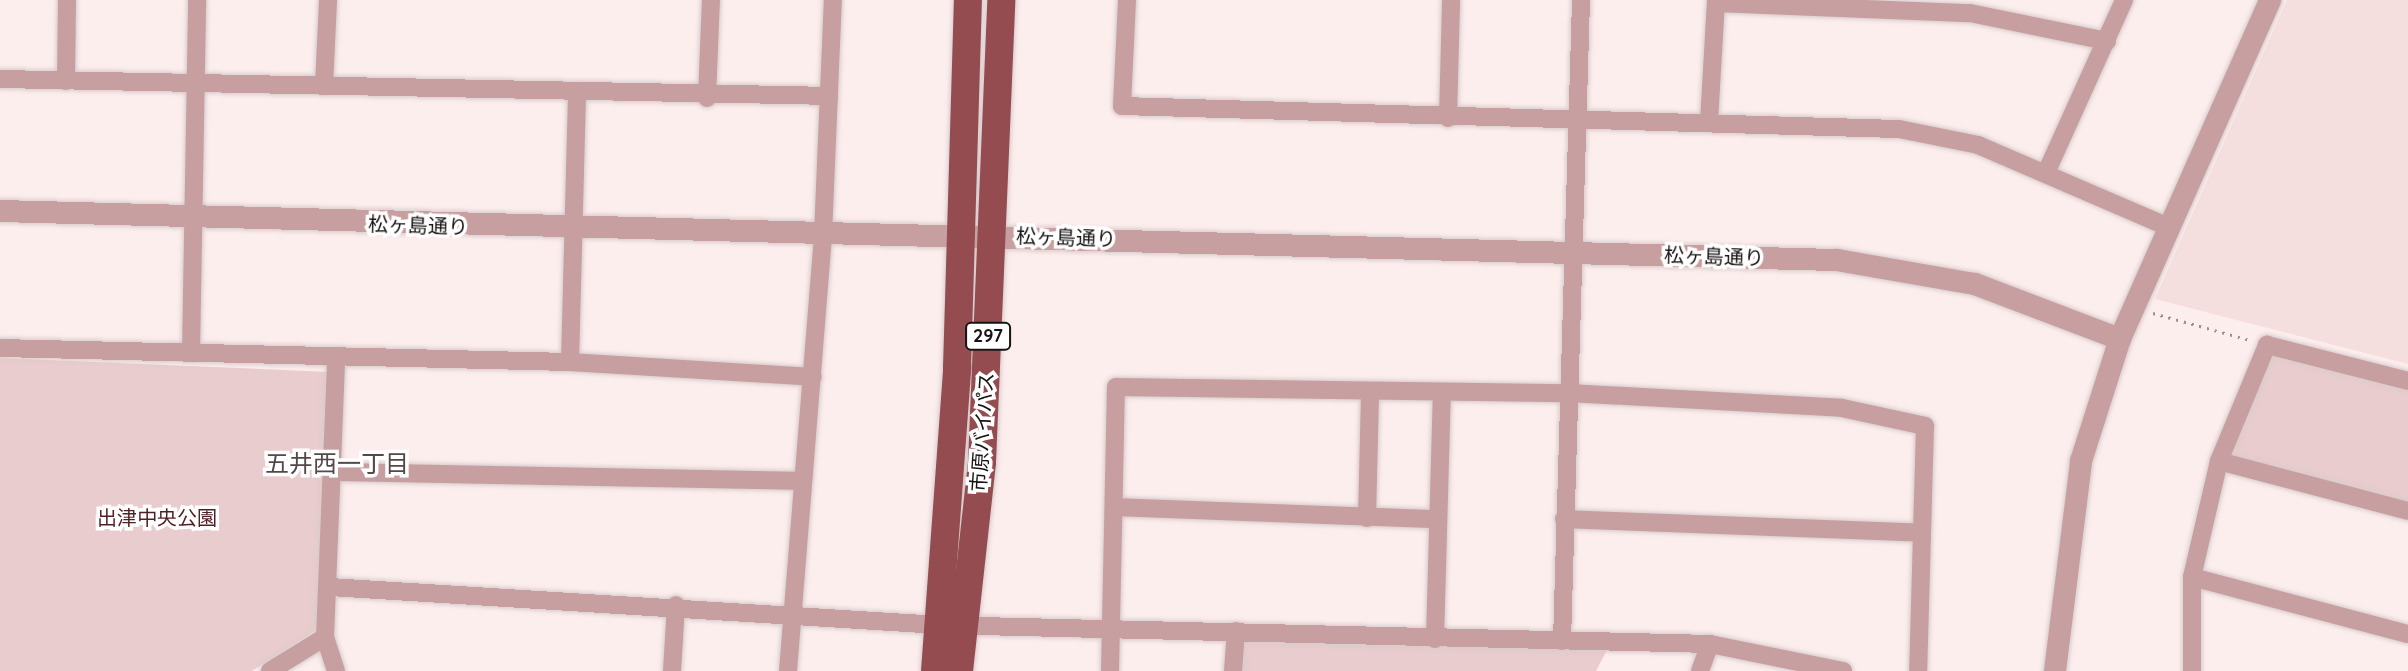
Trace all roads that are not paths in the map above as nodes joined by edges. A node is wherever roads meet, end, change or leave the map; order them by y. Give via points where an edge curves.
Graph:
1 (67, 0) edge
2 (197, 0) edge
3 (328, 0) edge
4 (711, 0) edge
5 (833, 0) edge
6 (968, 0) edge
7 (1001, 0) edge
8 (1127, 0) edge
9 (1451, 0) edge
10 (1581, 0) edge
11 (2124, 0) edge
12 (2270, 0) edge
13 (1716, 2) edge
14 (2107, 41) junction
15 (0, 79) edge
16 (66, 81) junction
17 (193, 82) junction
18 (324, 86) junction
19 (577, 93) junction
20 (829, 96) junction
21 (707, 98) junction
22 (1448, 118) junction
23 (1576, 119) junction
24 (1709, 122) junction
25 (2046, 173) junction
26 (0, 211) edge
27 (193, 217) junction
28 (2168, 227) junction
29 (573, 230) junction
30 (823, 235) junction
31 (958, 235) junction
32 (992, 235) junction
33 (1575, 252) junction
34 (2120, 339) junction
35 (0, 348) edge
36 (191, 353) junction
37 (336, 359) junction
38 (570, 362) junction
39 (813, 377) junction
40 (2408, 381) edge
41 (1442, 393) junction
42 (1568, 393) junction
43 (1370, 395) junction
44 (2219, 461) junction
45 (334, 472) junction
46 (799, 481) junction
47 (1116, 507) junction
48 (2408, 511) edge
49 (1367, 518) junction
50 (1435, 519) junction
51 (1564, 519) junction
52 (1921, 533) junction
53 (2192, 577) junction
54 (330, 587) junction
55 (676, 605) junction
56 (793, 612) junction
57 (951, 625) junction
58 (1113, 627) junction
59 (1236, 631) junction
60 (2408, 634) edge
61 (325, 637) junction
62 (1435, 639) junction
63 (1562, 641) junction
64 (1710, 644) junction
65 (270, 671) edge
66 (336, 671) edge
67 (672, 671) edge
68 (788, 671) edge
69 (935, 671) edge
70 (959, 671) edge
71 (1110, 671) edge
72 (1233, 671) edge
73 (1700, 671) edge
74 (1843, 671) edge
75 (1918, 671) edge
76 (2055, 671) edge
77 (2192, 671) edge

1 - 16 street
2 - 17 street
3 - 18 street
4 - 21 street
5 - 20 street
6 - 31 highway, 市原バイパス / 297
7 - 32 highway, 市原バイパス / 297
8 - 22 street via 1122,106
9 - 22 street
10 - 23 street
11 - 14 street
12 - 28 street
13 - 14 street via 1970,13
13 - 24 street
14 - 25 street
15 - 16 street
16 - 17 street
17 - 18 street
17 - 27 street
18 - 19 street
19 - 21 street
19 - 29 street
20 - 21 street
20 - 30 street
22 - 23 street
23 - 24 street
23 - 33 street
24 - 25 street via 1899,129 1978,145
25 - 28 street
26 - 27 street, 松ヶ島通り
27 - 29 street, 松ヶ島通り
27 - 36 street
28 - 34 street
29 - 30 street, 松ヶ島通り
29 - 38 street
30 - 31 street, 松ヶ島通り
30 - 39 street
31 - 32 street, 松ヶ島通り
31 - 57 highway, 市原バイパス / 297
32 - 33 street, 松ヶ島通り
32 - 57 highway, 市原バイパス / 297 via 982,462
33 - 34 street, 松ヶ島通り via 1837,260 1975,284
33 - 42 street
34 - 76 street via 2081,461
35 - 36 street
36 - 37 street
37 - 38 street
37 - 45 street
38 - 39 street
39 - 46 street
40 - 44 street via 2267,345
41 - 42 street
41 - 43 street
41 - 50 street
42 - 51 street
42 - 52 street via 1842,408 1925,426
43 - 47 street via 1116,387
43 - 49 street
44 - 48 street
44 - 53 street
45 - 46 street
45 - 54 street
46 - 56 street
47 - 49 street
47 - 58 street
49 - 50 street
50 - 62 street
51 - 52 street
51 - 63 street
52 - 75 street
53 - 60 street
53 - 77 street
54 - 55 street
54 - 61 street
55 - 56 street
55 - 67 street
56 - 57 street
56 - 68 street
57 - 58 street
57 - 69 highway, 市原バイパス / 297
57 - 70 highway, 市原バイパス / 297
58 - 59 street
58 - 71 street
59 - 62 street
59 - 72 street
61 - 65 street
61 - 66 street
62 - 63 street
63 - 64 street
64 - 73 street
64 - 74 street

